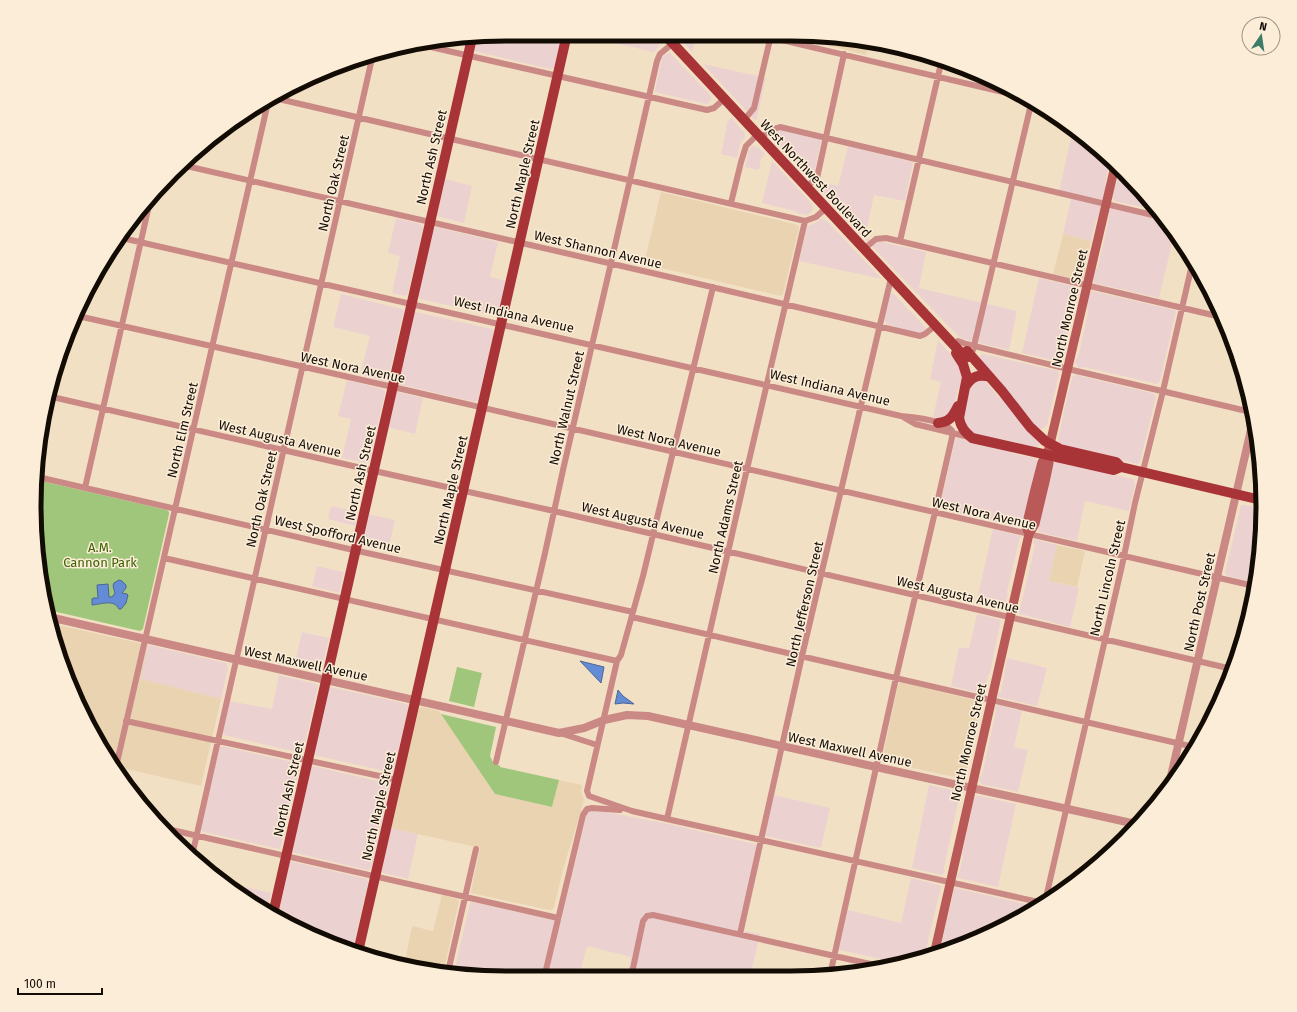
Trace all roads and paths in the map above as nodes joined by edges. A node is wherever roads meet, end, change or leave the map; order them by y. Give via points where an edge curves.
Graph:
1 (566, 41) edge
2 (770, 41) edge
3 (791, 41) edge
4 (471, 42) edge
5 (673, 43) joint
6 (432, 47) edge
7 (844, 54) junction
8 (469, 55) junction
9 (372, 61) edge
10 (940, 66) edge
11 (558, 76) junction
12 (938, 76) junction
13 (1002, 92) edge
14 (649, 97) junction
15 (724, 99) junction
16 (279, 100) edge
17 (267, 107) edge
18 (1030, 107) edge
19 (359, 118) junction
20 (744, 120) junction
21 (759, 136) junction
22 (825, 137) junction
23 (449, 138) junction
24 (538, 159) junction
25 (919, 159) junction
26 (188, 166) edge
27 (1114, 171) edge
28 (249, 180) junction
29 (630, 180) junction
30 (1013, 181) junction
31 (806, 187) junction
32 (340, 201) junction
33 (732, 203) junction
34 (1107, 204) junction
35 (826, 208) junction
36 (148, 209) edge
37 (1154, 215) edge
38 (806, 221) junction
39 (430, 222) junction
40 (126, 239) edge
41 (900, 241) junction
42 (141, 242) junction
43 (519, 242) junction
44 (864, 249) junction
45 (231, 263) junction
46 (611, 263) junction
47 (994, 264) junction
48 (1190, 268) edge
49 (891, 278) junction
50 (321, 284) junction
51 (1087, 286) junction
52 (713, 287) junction
53 (412, 304) junction
54 (786, 304) junction
55 (1182, 308) junction
56 (81, 317) edge
57 (1216, 317) edge
58 (501, 324) junction
59 (936, 325) junction
60 (123, 326) junction
61 (880, 326) junction
62 (952, 344) junction
63 (592, 345) junction
64 (212, 346) junction
65 (973, 351) junction
66 (302, 367) junction
67 (693, 368) junction
68 (1068, 369) junction
69 (987, 374) junction
70 (767, 386) junction
71 (393, 387) junction
72 (1162, 391) junction
73 (963, 393) junction
74 (54, 397) edge
75 (861, 407) junction
76 (482, 408) junction
77 (104, 409) junction
78 (1246, 411) edge
79 (901, 416) junction
80 (938, 423) junction
81 (573, 429) junction
82 (193, 430) junction
83 (953, 433) junction
84 (1250, 434) edge
85 (972, 438) junction
86 (1050, 444) junction
87 (283, 450) junction
88 (673, 452) junction
89 (1047, 455) junction
90 (1121, 467) junction
91 (747, 469) junction
92 (374, 471) junction
93 (1142, 472) junction
94 (42, 478) edge
95 (85, 488) junction
96 (463, 491) junction
97 (842, 491) junction
98 (1236, 495) junction
99 (1256, 499) edge
100 (175, 509) junction
101 (554, 511) junction
102 (936, 512) junction
103 (266, 529) junction
104 (653, 534) junction
105 (1029, 534) junction
106 (356, 550) junction
107 (728, 552) junction
108 (1124, 556) junction
109 (164, 558) junction
110 (445, 570) junction
111 (822, 574) junction
112 (254, 578) junction
113 (1217, 578) junction
114 (1249, 585) edge
115 (537, 590) junction
116 (916, 596) junction
117 (345, 599) junction
118 (632, 614) junction
119 (1010, 617) junction
120 (55, 619) edge
121 (433, 619) junction
122 (709, 634) junction
123 (145, 639) junction
124 (1105, 639) junction
125 (525, 640) junction
126 (802, 656) junction
127 (236, 660) junction
128 (617, 661) junction
129 (1198, 661) junction
130 (1227, 668) edge
131 (896, 678) junction
132 (327, 680) junction
133 (415, 700) junction
134 (991, 700) junction
135 (506, 720) junction
136 (604, 720) junction
137 (126, 721) junction
138 (1085, 723) junction
139 (688, 725) junction
140 (558, 733) junction
141 (218, 740) junction
142 (1178, 743) junction
143 (597, 745) junction
144 (782, 746) junction
145 (1189, 746) edge
146 (308, 760) junction
147 (117, 761) edge
148 (496, 762) dead end
149 (876, 768) junction
150 (1171, 773) edge
151 (398, 780) junction
152 (971, 788) junction
153 (1066, 809) junction
154 (632, 811) junction
155 (667, 819) junction
156 (1131, 823) edge
157 (173, 830) edge
158 (196, 836) junction
159 (762, 840) junction
160 (476, 849) dead end
161 (193, 850) edge
162 (286, 856) junction
163 (854, 862) junction
164 (375, 877) junction
165 (950, 882) junction
166 (1046, 895) edge
167 (465, 897) junction
168 (1036, 901) edge
169 (274, 910) edge
170 (558, 918) junction
171 (740, 934) junction
172 (359, 947) edge
173 (936, 947) edge
174 (834, 956) junction
175 (870, 964) edge
176 (449, 967) edge
177 (831, 969) edge
178 (546, 971) edge
179 (632, 971) edge

1 - 11 main road, North Maple Street
2 - 20 street via 754,108
3 - 7 street
4 - 8 main road, North Ash Street
5 - 14 street, North Walnut Street via 658,56
5 - 15 main road, West Northwest Boulevard
6 - 8 street
7 - 12 street
7 - 22 street
8 - 11 street
8 - 23 main road, North Ash Street
9 - 19 street, North Oak Street
10 - 12 street
11 - 14 street
11 - 24 main road, North Maple Street
12 - 13 street
12 - 25 street
14 - 15 street via 707,110 714,108
14 - 29 street, North Walnut Street
15 - 20 main road, West Northwest Boulevard
16 - 19 street
17 - 28 street, North Elm Street
18 - 30 street
19 - 23 street
19 - 32 street, North Oak Street
20 - 21 main road, West Northwest Boulevard
21 - 22 street via 780,126
21 - 31 main road, West Northwest Boulevard
21 - 33 street via 746,146
22 - 25 street
22 - 31 street via 817,178
23 - 24 street
23 - 39 main road, North Ash Street
24 - 29 street
24 - 43 main road, North Maple Street
25 - 30 street
25 - 41 street
26 - 28 street, West Shannon Avenue
27 - 34 main road, North Monroe Street
28 - 32 street, West Shannon Avenue
28 - 45 street, North Elm Street
29 - 33 street
29 - 46 street, North Walnut Street
30 - 34 street
30 - 47 street
31 - 35 main road, West Northwest Boulevard
32 - 39 street, West Shannon Avenue
32 - 50 street, North Oak Street
33 - 38 street
34 - 37 street
34 - 51 main road, North Monroe Street
35 - 38 street via 816,217
35 - 44 main road, West Northwest Boulevard
36 - 42 street
38 - 54 street, North Adams Street
39 - 43 street, West Shannon Avenue
39 - 53 main road, North Ash Street
40 - 42 street, West Indiana Avenue
41 - 44 street via 876,239
41 - 47 street
42 - 45 street, West Indiana Avenue
42 - 60 street
43 - 46 street, West Shannon Avenue
43 - 58 main road, North Maple Street
44 - 49 main road, West Northwest Boulevard
45 - 50 street, West Indiana Avenue
45 - 64 street, North Elm Street
46 - 52 street, West Shannon Avenue
46 - 63 street, North Walnut Street
47 - 51 street
47 - 65 street
48 - 55 street, North Lincoln Street
49 - 59 main road, West Northwest Boulevard
49 - 61 street, North Jefferson Street
50 - 53 street, West Indiana Avenue
50 - 66 street, North Oak Street
51 - 55 street
51 - 68 main road, North Monroe Street
52 - 54 street, West Shannon Avenue
52 - 67 street
53 - 58 street, West Indiana Avenue
53 - 71 main road, North Ash Street
54 - 61 street, West Shannon Avenue
54 - 70 street, North Adams Street
55 - 57 street
55 - 72 street, North Lincoln Street
56 - 60 street, West Nora Avenue
58 - 63 street, West Indiana Avenue
58 - 76 main road, North Maple Street
59 - 61 street, West Shannon Avenue via 920,336
59 - 62 main road, West Northwest Boulevard
60 - 64 street, West Nora Avenue
60 - 77 street
61 - 75 street, North Jefferson Street
62 - 65 main road via 964,356 968,357
62 - 73 main road, West Northwest Boulevard via 965,368 967,377
63 - 67 street, West Indiana Avenue
63 - 81 street, North Walnut Street
64 - 66 street, West Nora Avenue
64 - 82 street, North Elm Street
65 - 68 street
65 - 69 main road
66 - 71 street, West Nora Avenue
66 - 87 street, North Oak Street
67 - 70 street, West Indiana Avenue
67 - 88 street
68 - 72 street
68 - 86 main road, North Monroe Street
69 - 73 main road via 975,376
69 - 86 main road via 1030,427
70 - 75 street, West Indiana Avenue
70 - 91 street, North Adams Street
71 - 76 street, West Nora Avenue
71 - 92 main road, North Ash Street
72 - 78 street
72 - 93 street, North Lincoln Street
73 - 80 main road via 951,419
73 - 85 main road, West Northwest Boulevard via 959,418 964,431
74 - 77 street, West Augusta Avenue
75 - 79 street, West Indiana Avenue
75 - 97 street, North Jefferson Street
76 - 81 street, West Nora Avenue
76 - 96 main road, North Maple Street
77 - 82 street, West Augusta Avenue
77 - 95 street
79 - 80 street, West Indiana Avenue
79 - 83 street, West Indiana Avenue via 915,424
80 - 83 street, West Indiana Avenue via 951,429
81 - 88 street, West Nora Avenue
81 - 101 street, North Walnut Street
82 - 87 street, West Augusta Avenue
82 - 100 street, North Elm Street
83 - 85 street, West Indiana Avenue
83 - 102 street
84 - 98 street, North Post Street
85 - 89 main road, West Indiana Avenue
86 - 89 main road, North Monroe Street
86 - 90 main road, West Indiana Avenue via 1060,449 1116,462
87 - 92 street, West Augusta Avenue
87 - 103 street, North Oak Street
88 - 91 street, West Nora Avenue
88 - 104 street
89 - 90 main road, West Indiana Avenue via 1114,470
89 - 105 main road, North Monroe Street via 1042,462 1026,527
90 - 93 main road, West Indiana Avenue
91 - 97 street, West Nora Avenue
91 - 107 street, North Adams Street
92 - 96 street, West Augusta Avenue
92 - 106 main road, North Ash Street
93 - 98 main road, West Indiana Avenue
93 - 108 street, North Lincoln Street
94 - 95 street, West Spofford Avenue
95 - 100 street, West Spofford Avenue
96 - 101 street, West Augusta Avenue
96 - 110 main road, North Maple Street
97 - 102 street, West Nora Avenue
97 - 111 street, North Jefferson Street
98 - 99 main road, West Indiana Avenue
98 - 113 street, North Post Street
100 - 103 street, West Spofford Avenue
100 - 109 street, North Elm Street
101 - 104 street, West Augusta Avenue
101 - 115 street, North Walnut Street
102 - 105 street, West Nora Avenue
102 - 116 street
103 - 106 street, West Spofford Avenue
103 - 112 street, North Oak Street
104 - 107 street, West Augusta Avenue
104 - 118 street
105 - 108 street, West Nora Avenue
105 - 119 main road, North Monroe Street
106 - 110 street, West Spofford Avenue
106 - 117 main road, North Ash Street
107 - 111 street, West Augusta Avenue
107 - 122 street, North Adams Street
108 - 113 street, West Nora Avenue
108 - 124 street, North Lincoln Street
109 - 112 street
109 - 123 street, North Elm Street
110 - 115 street, West Spofford Avenue
110 - 121 main road, North Maple Street
111 - 116 street, West Augusta Avenue
111 - 126 street, North Jefferson Street
112 - 117 street
112 - 127 street, North Oak Street
113 - 114 street, West Nora Avenue
113 - 129 street, North Post Street
115 - 118 street, West Spofford Avenue
115 - 125 street, North Walnut Street
116 - 119 street, West Augusta Avenue
116 - 131 street
117 - 121 street
117 - 132 main road, North Ash Street
118 - 122 street, West Spofford Avenue
118 - 128 street
119 - 124 street, West Augusta Avenue
119 - 134 main road, North Monroe Street
120 - 123 street, West Maxwell Avenue
121 - 125 street
121 - 133 main road, North Maple Street
122 - 126 street, West Spofford Avenue
122 - 139 street, North Adams Street
123 - 127 street, West Maxwell Avenue
123 - 137 street, North Elm Street
124 - 129 street, West Augusta Avenue
124 - 138 street, North Lincoln Street
125 - 128 street
125 - 135 street, North Walnut Street
126 - 131 street, West Spofford Avenue
126 - 144 street, North Jefferson Street
127 - 132 street, West Maxwell Avenue
127 - 141 street, North Oak Street
128 - 136 street
129 - 130 street, West Augusta Avenue
129 - 142 street, North Post Street
131 - 134 street, West Spofford Avenue
131 - 149 street
132 - 133 street, West Maxwell Avenue
132 - 146 main road, North Ash Street
133 - 135 street, West Maxwell Avenue
133 - 151 main road, North Maple Street
134 - 138 street, West Spofford Avenue
134 - 152 main road, North Monroe Street
135 - 140 street, West Maxwell Avenue
135 - 148 street, North Walnut Street
136 - 139 street, West Maxwell Avenue via 627,715 648,716
136 - 140 street, West Maxwell Avenue via 584,728
136 - 143 street
137 - 141 street
137 - 147 street, North Elm Street
138 - 142 street, West Spofford Avenue
138 - 153 street, North Lincoln Street
139 - 144 street, West Maxwell Avenue
139 - 155 street, North Adams Street
140 - 143 street, West Maxwell Avenue
141 - 146 street
141 - 158 street, North Oak Street
142 - 145 street, West Spofford Avenue
142 - 150 street, North Post Street
143 - 154 street via 587,791 589,796
144 - 149 street, West Maxwell Avenue
144 - 159 street, North Jefferson Street
146 - 151 street
146 - 162 main road, North Ash Street
149 - 152 street, West Maxwell Avenue
149 - 163 street
151 - 164 main road, North Maple Street
152 - 153 street, West Maxwell Avenue
152 - 165 main road, North Monroe Street
153 - 156 street, West Maxwell Avenue
153 - 166 street, North Lincoln Street
154 - 155 street
154 - 170 street via 586,809
155 - 159 street
157 - 158 street
158 - 161 street, North Oak Street
158 - 162 street
159 - 163 street
159 - 171 street, North Jefferson Street
160 - 167 street
162 - 164 street
162 - 169 main road, North Ash Street
163 - 165 street
163 - 174 street
164 - 167 street
164 - 172 main road, North Maple Street
165 - 168 street
165 - 173 main road, North Monroe Street
167 - 170 street
167 - 176 street
170 - 178 street
171 - 174 street
171 - 179 street via 647,916 643,921
174 - 175 street
174 - 177 street

